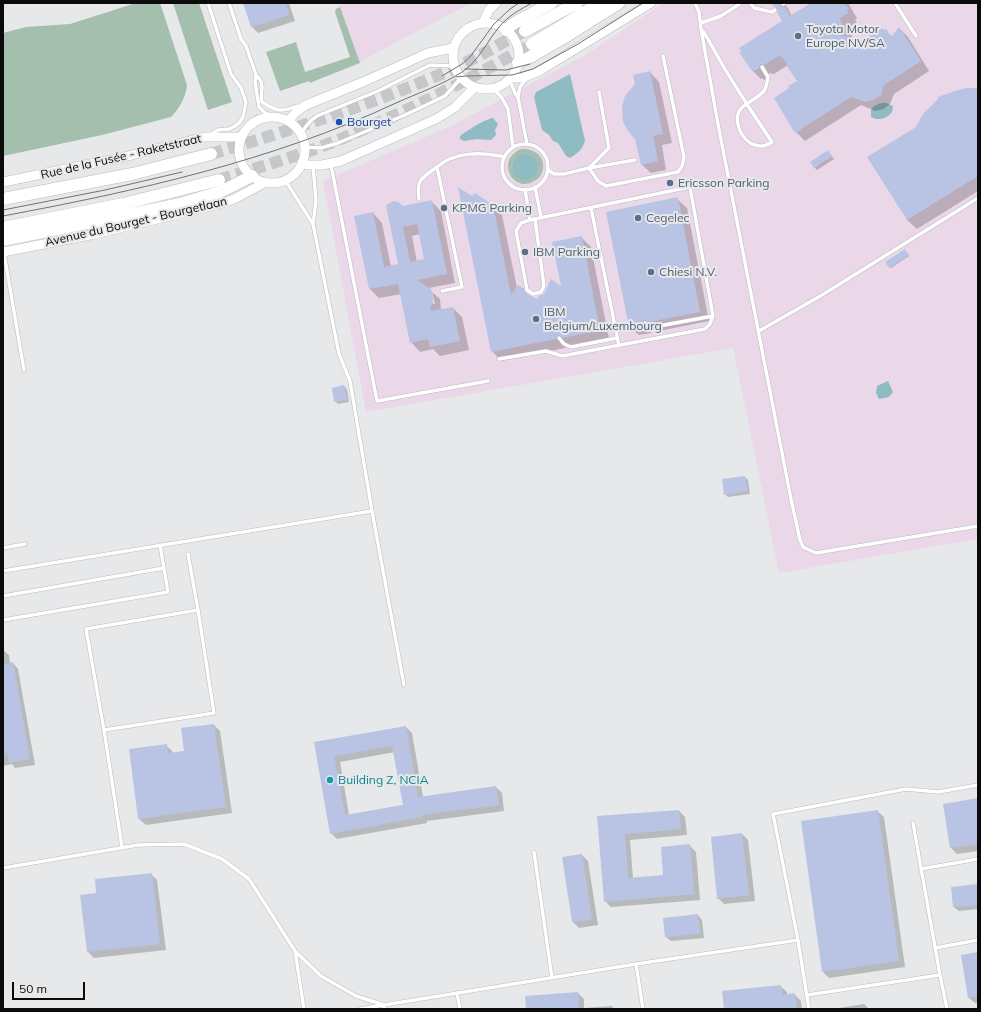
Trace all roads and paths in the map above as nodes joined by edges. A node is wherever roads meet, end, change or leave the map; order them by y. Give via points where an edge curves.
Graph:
1 (208, 3) edge
2 (229, 3) edge
3 (496, 3) edge
4 (552, 3) edge
5 (577, 3) edge
6 (600, 3) edge
7 (619, 3) edge
8 (651, 3) edge
9 (695, 3) edge
10 (741, 3) edge
11 (750, 3) edge
12 (895, 3) edge
13 (775, 10) dead end
14 (483, 23) junction
15 (701, 23) junction
16 (701, 29) junction
17 (506, 30) junction
18 (525, 31) tunnel mouth
19 (916, 36) dead end
20 (532, 44) tunnel mouth
21 (453, 48) junction
22 (663, 56) dead end
23 (518, 62) junction
24 (454, 66) junction
25 (762, 67) dead end
26 (256, 75) junction
27 (529, 76) junction
28 (461, 78) junction
29 (509, 78) junction
30 (475, 86) junction
31 (494, 88) junction
32 (599, 92) dead end
33 (518, 97) junction
34 (747, 103) junction
35 (306, 105) junction
36 (274, 117) junction
37 (288, 121) junction
38 (301, 135) junction
39 (205, 137) junction
40 (241, 137) junction
41 (527, 144) junction
42 (304, 147) junction
43 (514, 147) junction
44 (211, 154) tunnel mouth
45 (505, 157) junction
46 (635, 160) dead end
47 (302, 162) junction
48 (331, 164) junction
49 (313, 165) junction
50 (437, 167) junction
51 (589, 168) junction
52 (548, 170) junction
53 (252, 176) junction
54 (219, 180) tunnel mouth
55 (285, 180) junction
56 (3, 182) edge
57 (266, 182) junction
58 (535, 187) junction
59 (525, 189) junction
60 (978, 198) edge
61 (3, 199) edge
62 (419, 199) dead end
63 (591, 208) junction
64 (541, 217) junction
65 (535, 219) junction
66 (530, 220) junction
67 (313, 224) junction
68 (3, 228) edge
69 (3, 240) edge
70 (3, 252) edge
71 (442, 291) dead end
72 (713, 316) junction
73 (645, 323) dead end
74 (759, 331) junction
75 (559, 338) dead end
76 (617, 338) junction
77 (619, 346) junction
78 (499, 360) dead end
79 (24, 370) dead end
80 (488, 381) dead end
81 (372, 511) junction
82 (978, 526) edge
83 (25, 544) dead end
84 (160, 545) junction
85 (3, 548) edge
86 (188, 554) dead end
87 (164, 568) junction
88 (3, 571) edge
89 (3, 596) edge
90 (198, 610) junction
91 (3, 620) edge
92 (404, 685) dead end
93 (104, 730) junction
94 (978, 785) edge
95 (913, 823) dead end
96 (122, 847) junction
97 (534, 852) dead end
98 (978, 859) edge
99 (3, 868) edge
100 (921, 869) junction
101 (798, 940) junction
102 (978, 940) edge
103 (935, 948) junction
104 (295, 951) junction
105 (636, 964) junction
106 (940, 975) junction
107 (552, 978) junction
108 (457, 993) junction
109 (807, 995) junction
110 (384, 1007) edge
111 (304, 1009) edge
112 (360, 1009) edge
113 (460, 1009) edge
114 (643, 1009) edge
115 (810, 1009) edge
116 (947, 1009) edge

1 - 39 lane via 231,74 241,88 246,102 243,117 235,126 218,130
2 - 26 lane
3 - 14 street via 489,10
4 - 17 main road via 512,24
5 - 18 main road
6 - 20 main road
7 - 23 main road
8 - 27 street
9 - 15 lane
10 - 15 lane via 721,16
11 - 13 lane via 754,8 772,12
12 - 19 lane
14 - 17 street via 492,23
14 - 21 street via 463,32
15 - 16 lane
16 - 34 lane
16 - 74 lane
17 - 23 street via 518,47
21 - 24 street
21 - 35 street via 428,53
22 - 51 lane via 684,157 682,166 678,172 606,186 598,181
23 - 29 street
24 - 28 street
24 - 38 lane via 437,64 425,67 378,91 318,116 304,127
25 - 34 lane via 768,77 765,90
26 - 35 lane via 262,85 261,100 275,110
26 - 36 lane via 259,106
27 - 29 street
27 - 33 lane via 520,87
28 - 30 street
28 - 42 lane via 445,96 405,115 326,147
29 - 31 street
29 - 33 lane
30 - 31 street
30 - 48 street via 454,108 436,119
31 - 43 lane via 508,109
32 - 51 lane via 610,148
33 - 41 lane
34 - 34 lane via 772,142 768,146 751,144 743,136 737,113
35 - 37 street
36 - 37 street
36 - 40 street via 266,117 251,124
37 - 38 street
38 - 42 street
39 - 40 street, Rue de la Fusée - Raketstraat
39 - 56 street, Rue de la Fusée - Raketstraat
40 - 53 street via 239,156 241,163
41 - 43 lane
41 - 52 lane via 541,150 548,163
42 - 47 street
43 - 45 lane
44 - 61 main road via 124,175
45 - 50 lane via 487,154 464,155
45 - 59 lane via 502,168 507,181
46 - 51 lane
47 - 49 street
47 - 55 street
48 - 49 street
48 - 80 lane via 377,401
49 - 67 lane via 316,201
50 - 62 lane via 419,182
50 - 71 lane via 462,287
51 - 52 lane via 564,174 554,174
52 - 58 lane via 544,179
53 - 57 street
53 - 69 main road via 220,192 176,204
54 - 68 main road via 123,204
55 - 57 street
55 - 67 lane
57 - 70 street, Avenue du Bourget - Bourgetlaan via 234,199 189,212
58 - 59 lane
58 - 64 lane
59 - 66 lane
60 - 74 lane
63 - 64 lane
63 - 72 lane via 690,187
63 - 76 lane
64 - 65 lane
65 - 66 lane
65 - 66 lane via 544,286 541,292 533,294 527,290 516,231 521,223
67 - 81 lane via 339,354 350,381
70 - 79 lane
72 - 73 lane via 650,327
72 - 77 lane via 705,329
74 - 82 lane via 791,499 803,547 816,553
75 - 76 lane via 571,347
76 - 77 lane
77 - 78 lane via 562,356 546,351
81 - 84 lane
81 - 92 lane
83 - 85 lane
84 - 87 lane
84 - 88 lane
86 - 90 lane
87 - 89 lane
87 - 91 lane via 168,592
90 - 93 lane via 214,713
90 - 93 lane via 86,629
93 - 96 lane
94 - 101 lane via 938,792 906,789 773,814
95 - 100 lane
96 - 99 lane
96 - 104 lane via 138,844 184,844 222,859 249,879
97 - 107 lane
98 - 100 lane
100 - 103 lane
101 - 105 lane
101 - 109 lane
102 - 103 lane
103 - 106 lane
104 - 110 lane via 321,976 356,996
104 - 111 lane
105 - 107 lane
105 - 114 lane
106 - 109 lane
106 - 116 lane
107 - 108 lane
108 - 110 lane
108 - 113 lane
109 - 115 lane
110 - 112 lane

